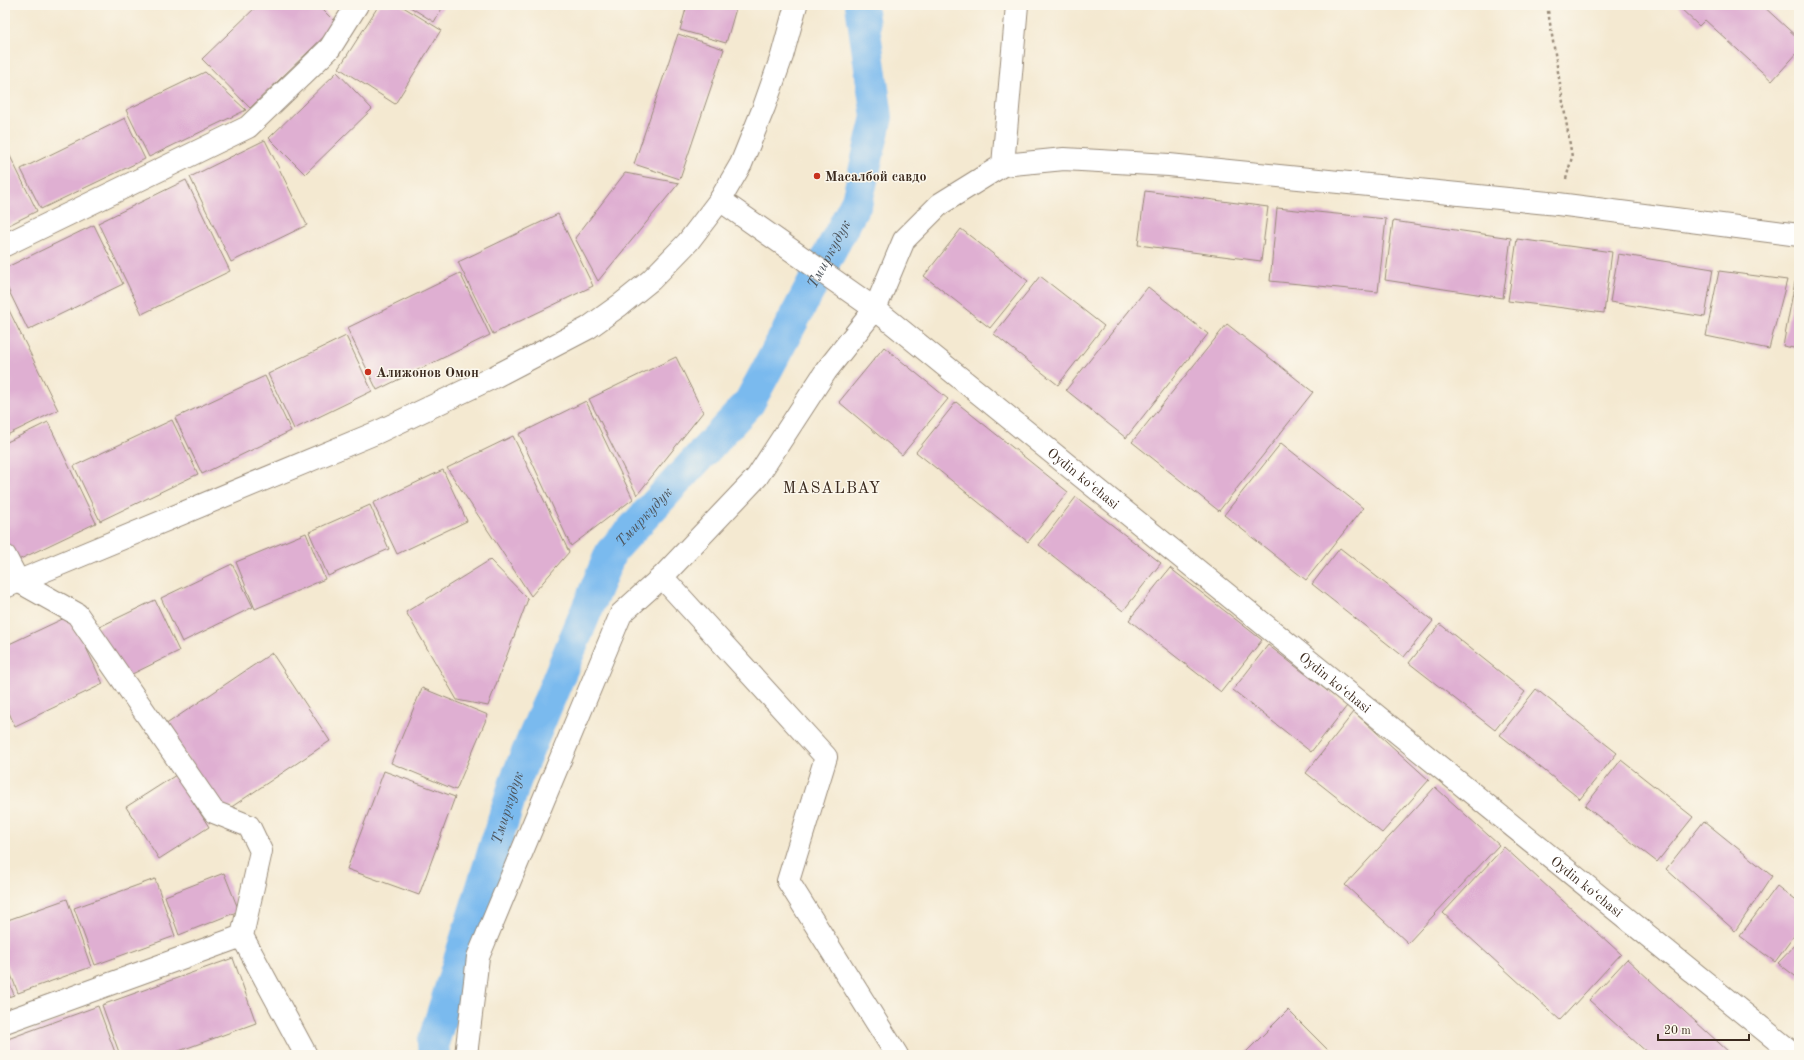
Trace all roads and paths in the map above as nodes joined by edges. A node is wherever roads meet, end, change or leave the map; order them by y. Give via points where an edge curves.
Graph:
1 (357, 5) edge
2 (796, 5) edge
3 (1017, 5) edge
4 (1546, 5) edge
5 (1003, 165) junction
6 (720, 200) junction
7 (1558, 204) junction
8 (1799, 235) edge
9 (5, 245) edge
10 (875, 309) junction
11 (5, 556) edge
12 (662, 577) junction
13 (12, 584) edge
14 (242, 936) junction
15 (5, 1022) edge
16 (306, 1055) edge
17 (466, 1055) edge
18 (897, 1055) edge
19 (1795, 1055) edge

1 - 9 street via 330,48 248,127
2 - 6 street via 764,107 741,164
3 - 5 street
4 - 7 path via 1572,157
5 - 7 street via 1064,159 1169,165
5 - 10 street via 940,204 904,240
6 - 10 street, Oydin ko‘chasi
6 - 13 street via 688,242 651,280 588,328 496,376 378,432
7 - 8 street
10 - 12 street via 826,371 757,477
10 - 19 street, Oydin ko‘chasi
11 - 13 street
12 - 17 street via 621,614 478,957
12 - 18 street via 826,757 788,881
13 - 14 street via 77,614 214,812 249,826 261,851
14 - 15 street
14 - 16 street

